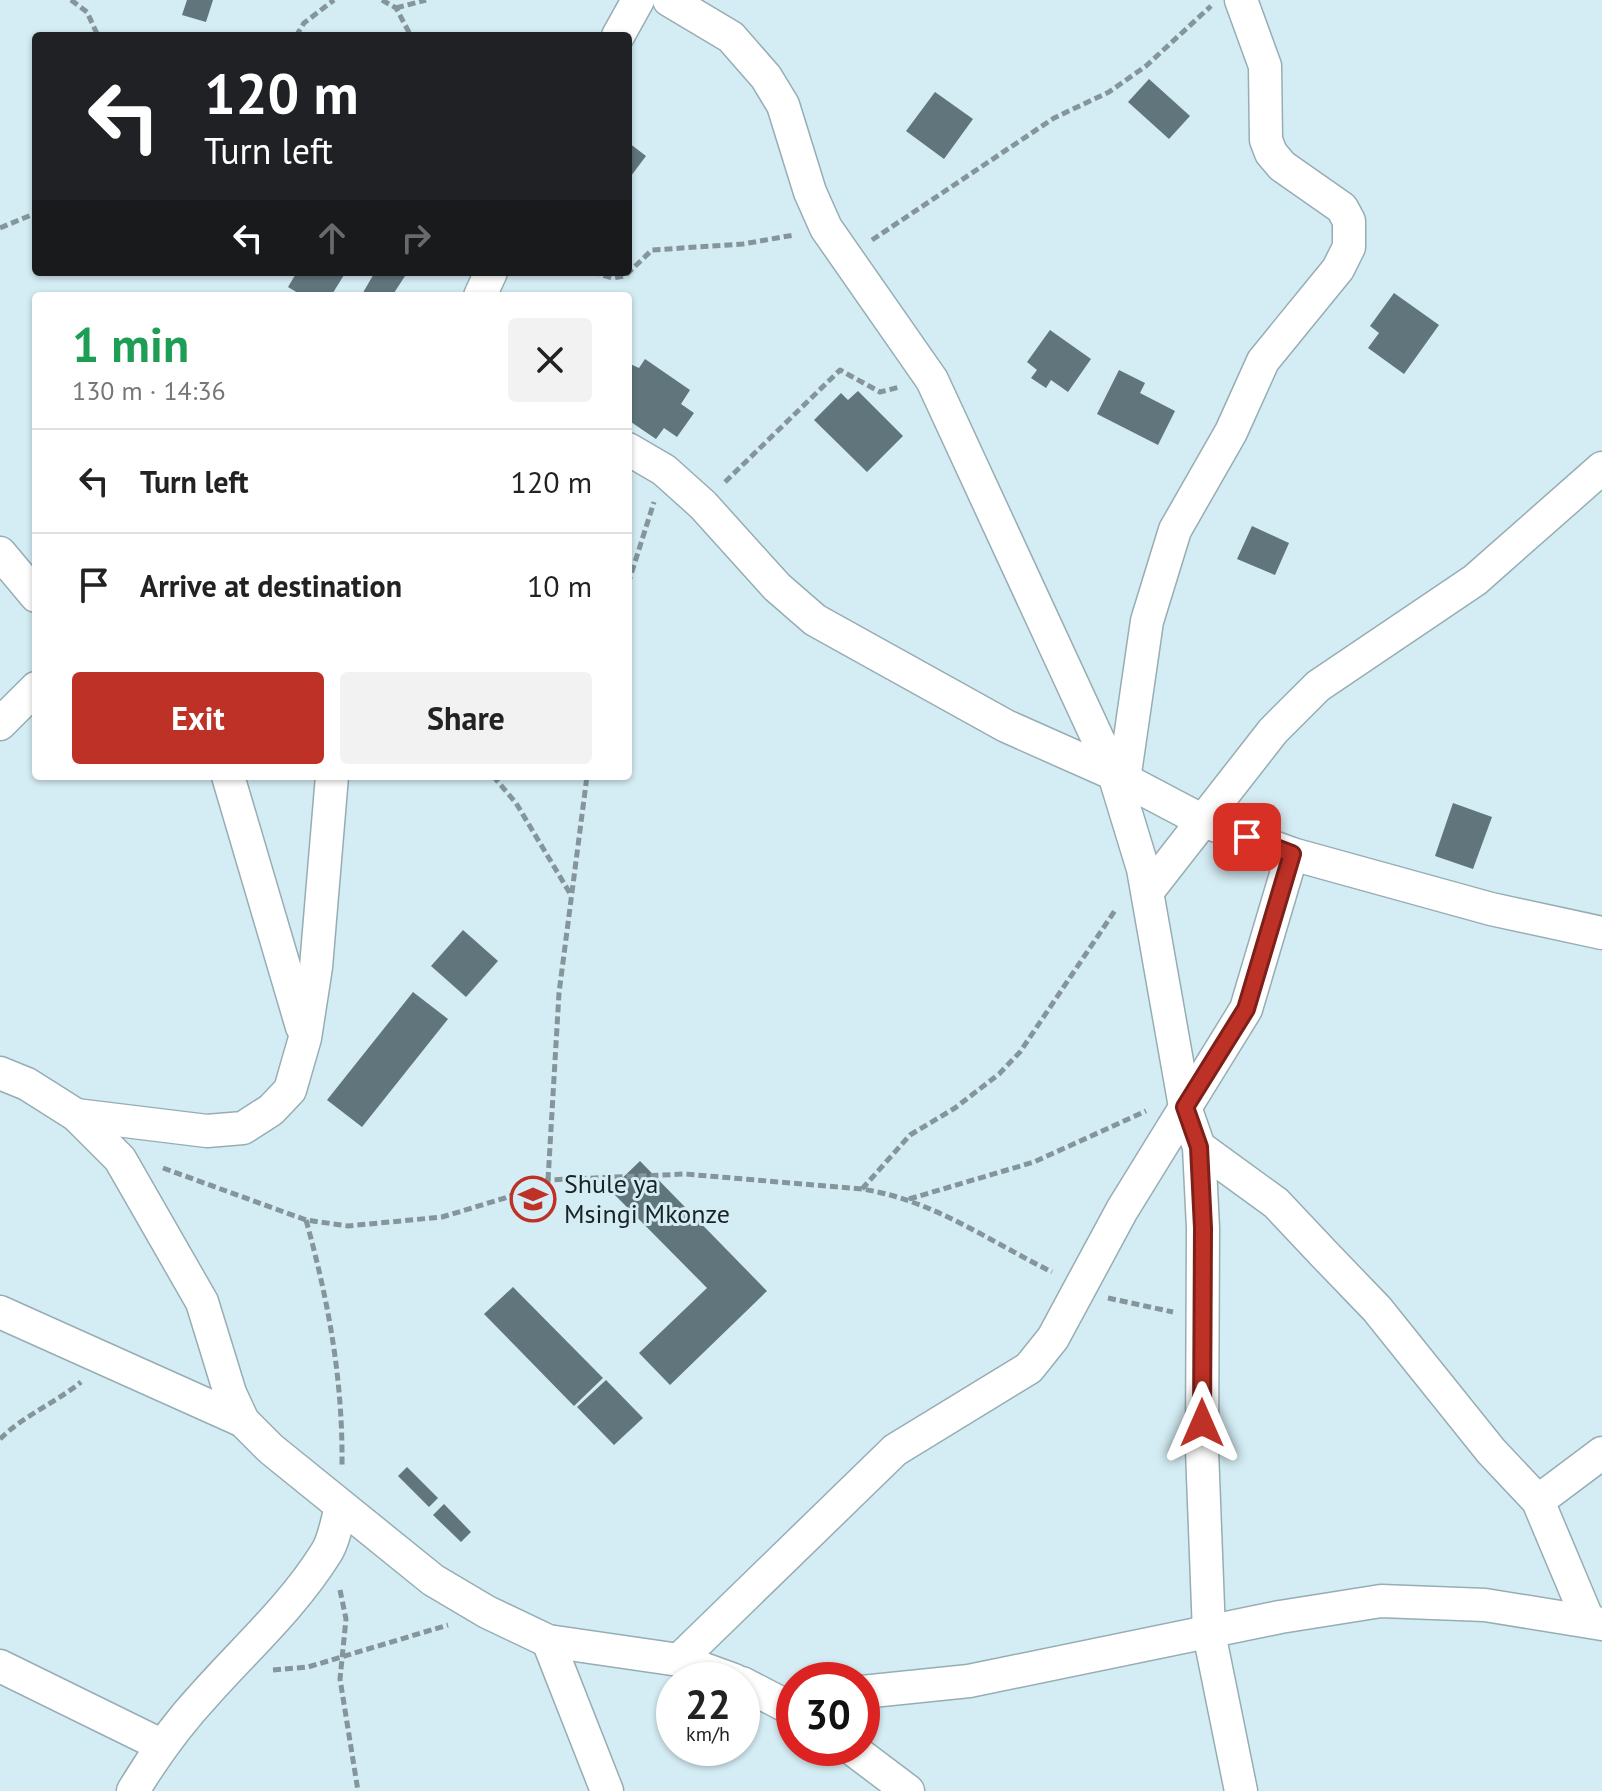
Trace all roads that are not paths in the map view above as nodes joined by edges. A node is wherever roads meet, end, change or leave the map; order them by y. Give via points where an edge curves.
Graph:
1 (638, 0) edge
2 (669, 0) edge
3 (1241, 0) edge
4 (620, 32) edge
5 (632, 451) edge
6 (1602, 468) edge
7 (0, 553) edge
8 (32, 591) edge
9 (32, 692) edge
10 (0, 724) edge
11 (1119, 777) junction
12 (229, 780) edge
13 (332, 780) edge
14 (1201, 820) junction
15 (1292, 854) junction
16 (1146, 880) junction
17 (1602, 933) edge
18 (305, 1038) junction
19 (0, 1073) edge
20 (1185, 1102) junction
21 (76, 1115) junction
22 (1199, 1147) junction
23 (0, 1312) edge
24 (243, 1421) junction
25 (1602, 1453) edge
26 (1538, 1501) junction
27 (341, 1507) junction
28 (1595, 1622) edge
29 (1209, 1633) junction
30 (548, 1641) junction
31 (679, 1660) junction
32 (684, 1662) edge
33 (0, 1666) edge
34 (880, 1690) edge
35 (161, 1745) junction
36 (875, 1766) edge
37 (133, 1791) edge
38 (607, 1791) edge
39 (908, 1791) edge
40 (1241, 1791) edge

1 - 4 street
2 - 11 street via 731,37 783,105 826,228 932,380
3 - 11 street via 1265,66 1266,140 1271,153 1342,208 1349,221 1349,247 1338,269 1263,361 1231,432 1175,530 1147,621
5 - 11 street via 664,470 703,505 777,587 815,620 1006,726
6 - 14 street via 1475,580 1318,686 1273,731
7 - 8 street
9 - 10 street
11 - 14 street
11 - 16 street
12 - 18 street
13 - 18 street
14 - 15 street
14 - 16 street
15 - 17 street
15 - 20 street via 1246,1009
16 - 20 street
18 - 21 street via 290,1090 243,1128 207,1131
19 - 21 street
20 - 22 street
20 - 31 street via 1053,1338 1029,1368 895,1450
21 - 24 street via 120,1159 202,1302
22 - 26 street via 1276,1203 1377,1309
22 - 29 street
23 - 24 street
24 - 27 street
25 - 26 street
26 - 28 street
27 - 30 street via 433,1580
27 - 35 street via 328,1551 266,1632
28 - 29 street via 1485,1605 1381,1601
29 - 34 street via 969,1681
29 - 40 street
30 - 31 street
30 - 38 street
31 - 32 street
33 - 35 street
35 - 37 street
36 - 39 street

